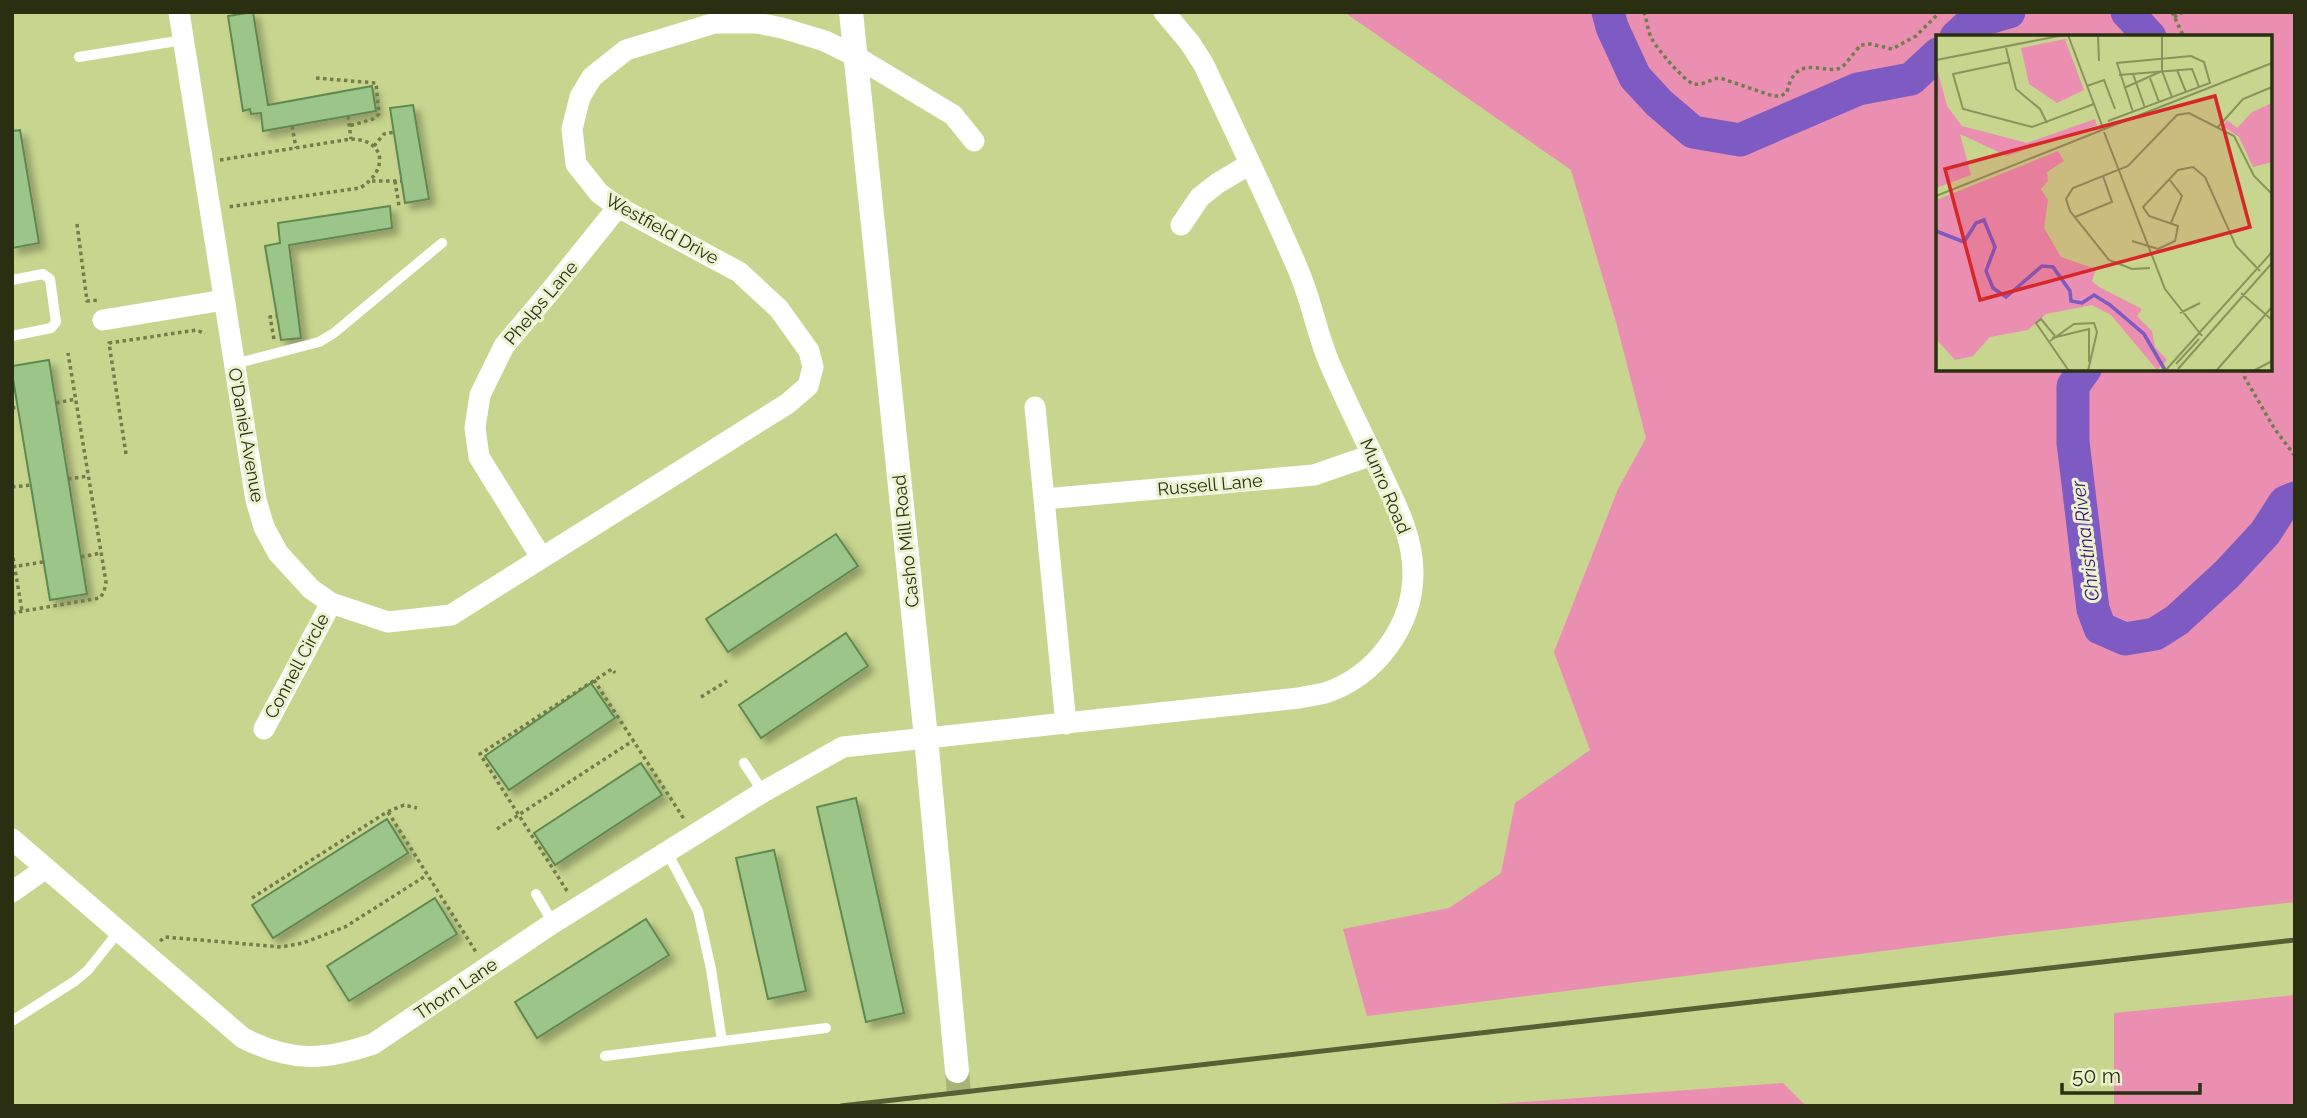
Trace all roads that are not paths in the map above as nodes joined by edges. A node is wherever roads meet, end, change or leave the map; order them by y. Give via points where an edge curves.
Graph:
1 (179, 12) edge
2 (851, 12) edge
3 (1164, 12) edge
4 (183, 40) junction
5 (856, 56) junction
6 (79, 57) dead end
7 (974, 141) dead end
8 (1250, 164) junction
9 (618, 207) junction
10 (1181, 225) dead end
11 (442, 243) dead end
12 (12, 280) edge
13 (224, 300) junction
14 (102, 310) road end
15 (12, 336) edge
16 (234, 364) junction
17 (813, 367) joint
18 (1035, 407) dead end
19 (1373, 455) junction
20 (1044, 499) junction
21 (541, 557) junction
22 (331, 603) junction
23 (1066, 724) junction
24 (264, 729) dead end
25 (926, 738) junction
26 (744, 763) dead end
27 (763, 792) junction
28 (12, 839) edge
29 (667, 852) junction
30 (46, 868) junction
31 (12, 892) edge
32 (536, 894) dead end
33 (553, 923) junction
34 (119, 931) junction
35 (12, 1021) edge
36 (826, 1028) dead end
37 (722, 1041) junction
38 (606, 1056) dead end
39 (957, 1071) tunnel mouth

1 - 4 street, O'Daniel Avenue
2 - 5 street, Casho Mill Road
3 - 8 street, Munro Road via 1204,65
4 - 6 lane
4 - 13 street, O'Daniel Avenue
5 - 7 street, Westfield Drive via 953,115
5 - 9 street, Westfield Drive via 782,28 736,22 716,23 626,50 592,77 580,97 572,129 576,164 599,193
5 - 25 street, Casho Mill Road
8 - 10 street via 1200,197
8 - 19 street, Munro Road via 1298,269 1330,363
9 - 17 street, Westfield Drive via 739,272 779,309 809,351
9 - 21 street, Phelps Lane via 504,346 480,395 475,428 479,457
11 - 16 lane via 319,342
12 - 15 lane via 43,274 50,279 56,322 51,328
13 - 14 street
13 - 16 street, O'Daniel Avenue
16 - 22 street, O'Daniel Avenue via 264,527 294,573
17 - 21 street, O'Daniel Avenue via 808,386 787,404
18 - 20 street
19 - 20 street, Russell Lane via 1314,475
19 - 23 street, Munro Road via 1402,519 1413,574 1405,617 1388,647 1365,671 1325,693 1299,698
20 - 23 street
21 - 22 street, O'Daniel Avenue via 451,615 388,622
22 - 24 street, Connell Circle
23 - 25 street, Munro Road
25 - 27 street, Thorn Lane via 844,747
25 - 39 street, Casho Mill Road
26 - 27 lane
27 - 29 street, Thorn Lane
28 - 30 street, Thorn Lane
29 - 33 street, Thorn Lane
29 - 37 lane via 698,911
30 - 31 street
30 - 34 street, Thorn Lane
32 - 33 lane
33 - 34 street, Thorn Lane via 373,1044 320,1058 264,1049 243,1038
34 - 35 lane via 82,976
36 - 37 lane
37 - 38 lane

